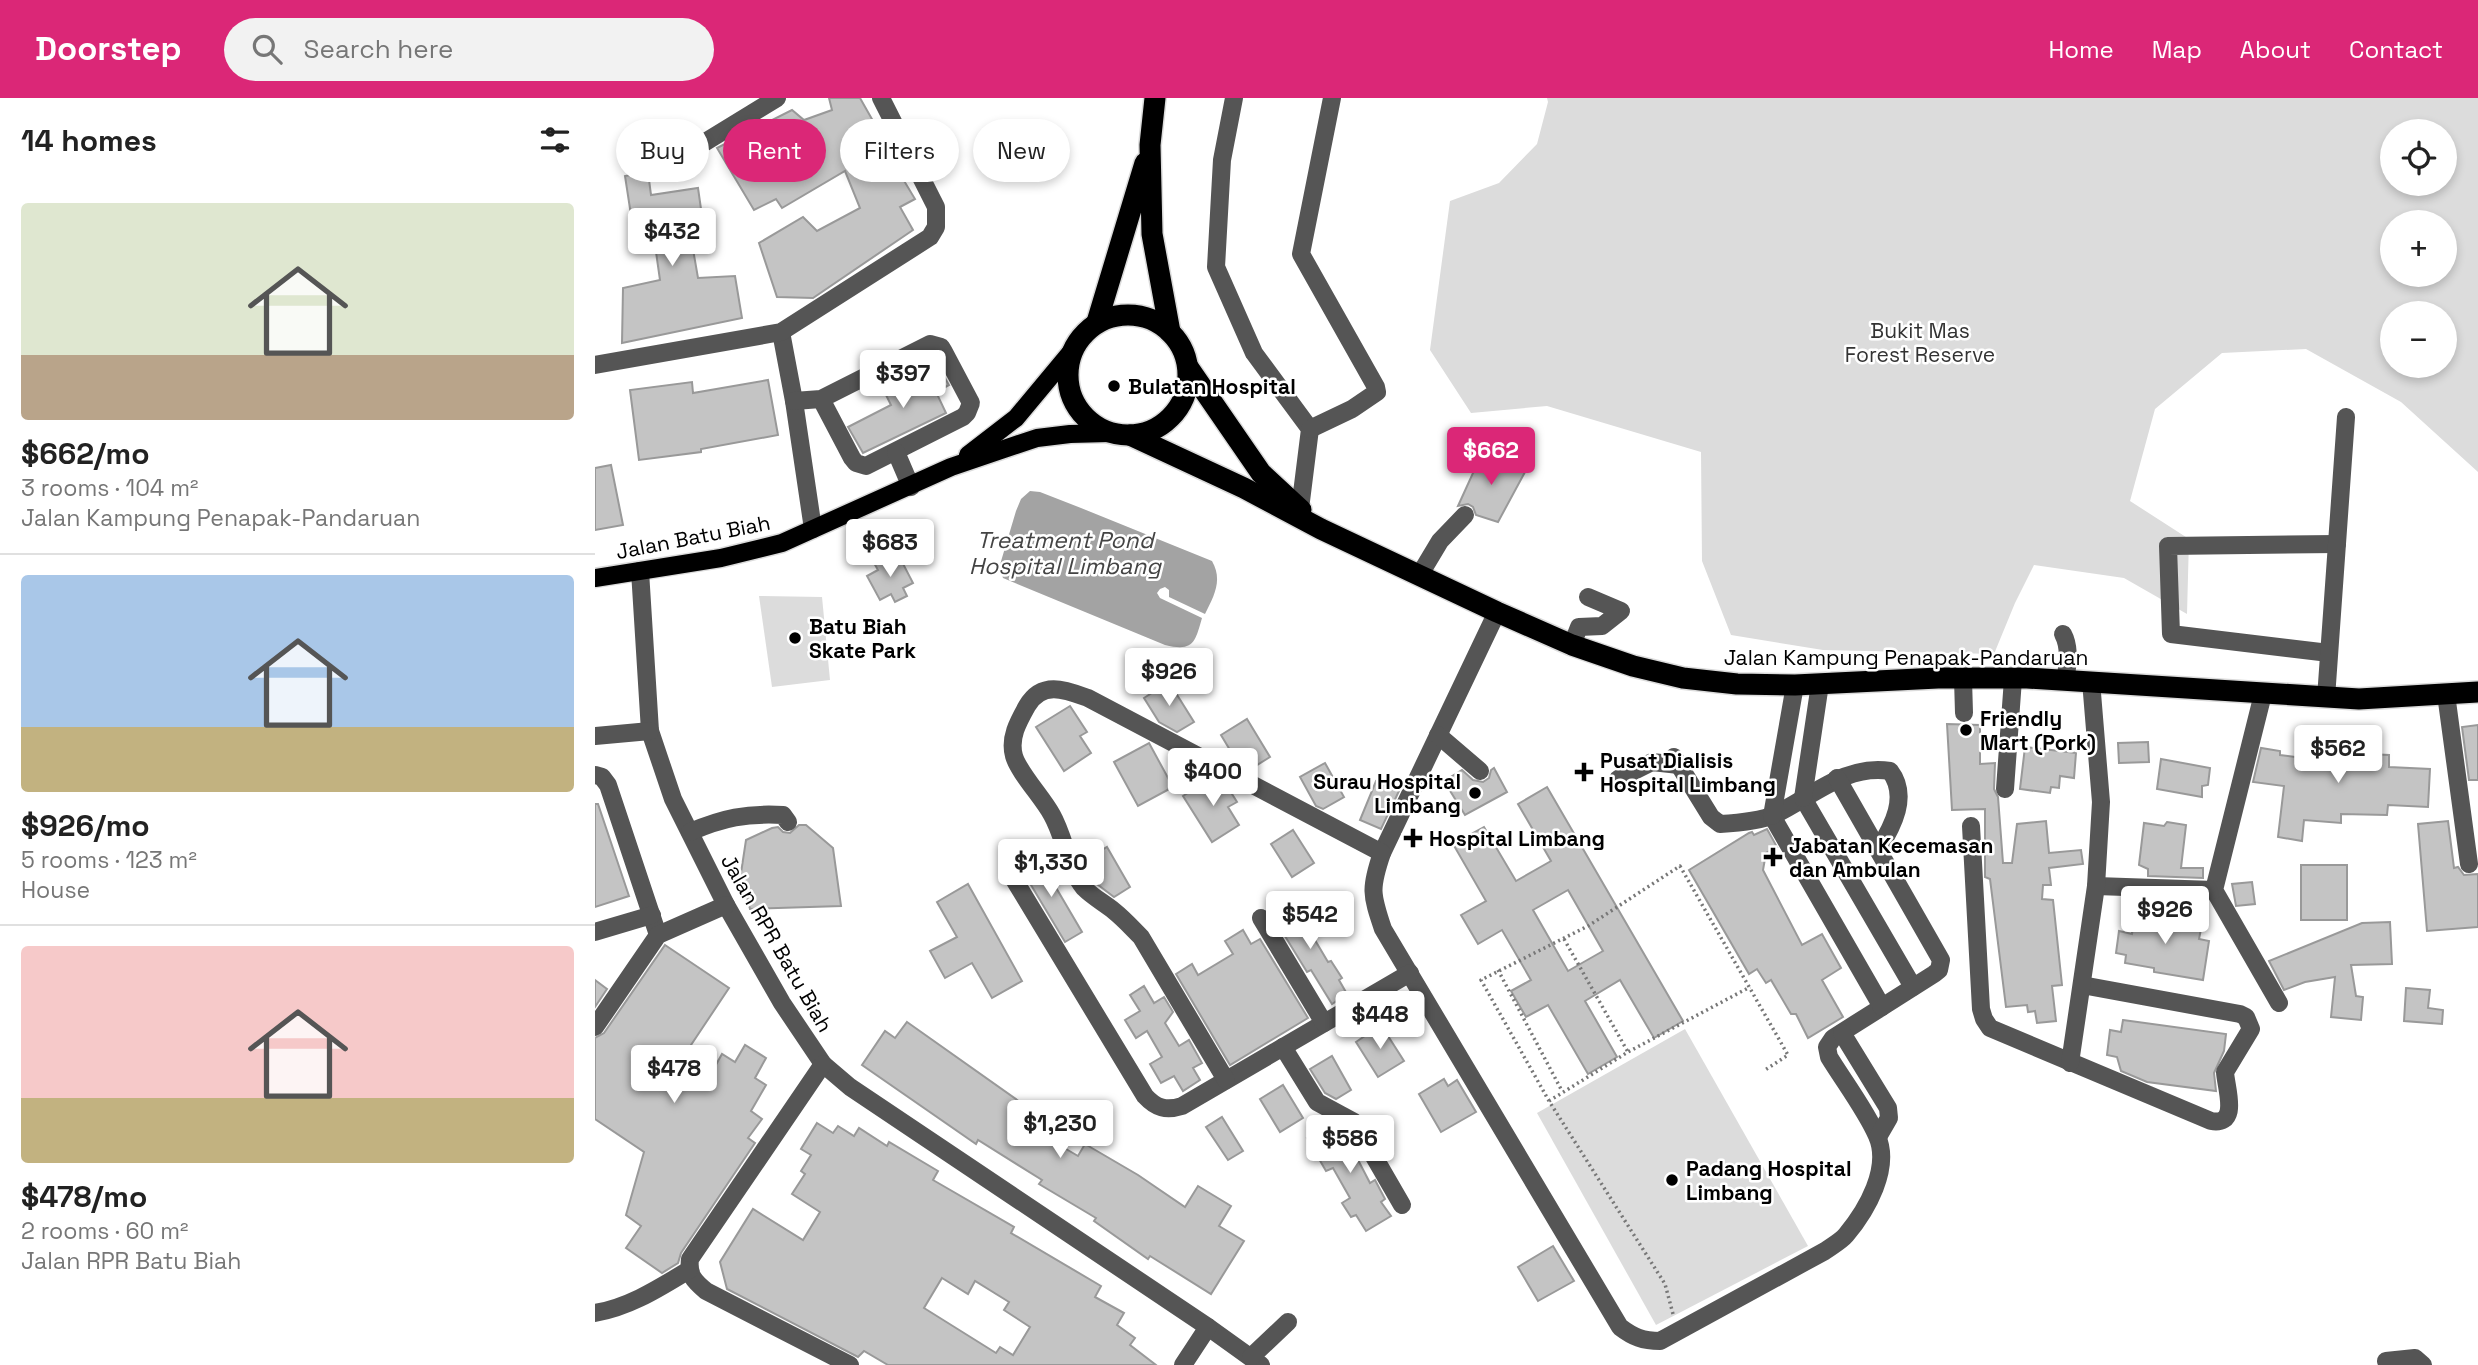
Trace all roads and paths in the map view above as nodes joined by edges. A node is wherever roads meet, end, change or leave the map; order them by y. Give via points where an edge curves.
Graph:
1 (777, 98) edge
2 (881, 98) edge
3 (1155, 98) edge
4 (1234, 98) edge
5 (1332, 98) edge
6 (709, 140) edge
7 (1150, 145) junction
8 (1097, 322) junction
9 (781, 332) junction
10 (1170, 332) junction
11 (1071, 352) junction
12 (595, 365) edge
13 (1188, 367) junction
14 (821, 399) junction
15 (795, 401) junction
16 (2346, 417) dead end
17 (1310, 429) junction
18 (1120, 434) junction
19 (895, 452) junction
20 (951, 467) junction
21 (911, 486) junction
22 (1300, 509) junction
23 (1465, 515) dead end
24 (813, 529) junction
25 (1321, 529) junction
26 (2337, 544) junction
27 (640, 571) junction
28 (1419, 576) junction
29 (595, 578) edge
30 (1588, 597) dead end
31 (1497, 612) junction
32 (2063, 634) dead end
33 (1572, 645) junction
34 (2329, 653) junction
35 (1963, 679) junction
36 (2013, 679) junction
37 (2065, 680) junction
38 (2091, 681) junction
39 (1820, 684) junction
40 (1795, 685) junction
41 (2478, 692) edge
42 (2263, 694) junction
43 (2446, 694) junction
44 (2326, 698) junction
45 (1964, 713) dead end
46 (650, 731) junction
47 (1438, 735) junction
48 (595, 736) edge
49 (1480, 771) dead end
50 (595, 775) edge
51 (1837, 778) junction
52 (1618, 779) dead end
53 (2005, 789) dead end
54 (1803, 798) junction
55 (1772, 816) junction
56 (787, 822) dead end
57 (1971, 826) dead end
58 (690, 832) junction
59 (1878, 850) junction
60 (1382, 853) junction
61 (2469, 864) dead end
62 (1015, 881) dead end
63 (2096, 886) junction
64 (2214, 890) junction
65 (726, 905) junction
66 (652, 915) junction
67 (1261, 918) dead end
68 (595, 933) edge
69 (658, 934) junction
70 (1564, 939) junction
71 (1498, 970) junction
72 (1410, 973) junction
73 (2082, 985) junction
74 (1913, 987) junction
75 (1750, 988) junction
76 (2279, 1003) dead end
77 (1882, 1007) junction
78 (1324, 1023) junction
79 (595, 1027) edge
80 (1283, 1047) junction
81 (1628, 1052) junction
82 (2070, 1063) junction
83 (823, 1064) junction
84 (1765, 1070) dead end
85 (1226, 1080) junction
86 (1562, 1091) junction
87 (1549, 1101) junction
88 (1402, 1205) dead end
89 (689, 1270) junction
90 (595, 1313) edge
91 (1288, 1322) dead end
92 (1208, 1327) junction
93 (1678, 1332) junction
94 (1256, 1361) edge
95 (2386, 1361) dead end
96 (850, 1365) edge
97 (1183, 1365) edge
98 (2423, 1365) edge

1 - 6 street
2 - 9 street via 936,207 936,227 920,244
3 - 7 highway
4 - 17 street via 1222,160 1216,267 1254,354
5 - 17 street via 1301,254 1377,392
7 - 8 highway
7 - 10 highway via 1152,234
8 - 10 highway via 1135,314
8 - 11 highway
9 - 12 street
9 - 15 street
10 - 13 highway
11 - 18 highway via 1069,390 1078,409 1092,423
11 - 20 main road via 1016,418
13 - 18 highway via 1187,387 1167,421 1149,431
13 - 22 highway, Jalan Kampung Penapak-Pandaruan via 1261,473
14 - 15 street
14 - 19 street via 856,463 871,464
14 - 19 street via 925,346 941,347 970,408
15 - 24 street
16 - 26 street
17 - 22 street
18 - 20 main road via 1037,438
18 - 25 highway, Jalan Kampung Penapak-Pandaruan via 1244,488
19 - 21 street
20 - 21 main road, Jalan Batu Biah
21 - 24 main road, Jalan Batu Biah
22 - 25 highway, Jalan Kampung Penapak-Pandaruan
23 - 28 street via 1440,541
24 - 27 main road, Jalan Batu Biah via 782,543 721,558
25 - 28 highway, Jalan Kampung Penapak-Pandaruan
26 - 34 street
26 - 34 street via 2168,546 2171,634
27 - 29 main road, Jalan Batu Biah
27 - 46 street, Jalan RPR Batu Biah
28 - 31 highway, Jalan Kampung Penapak-Pandaruan
30 - 33 street via 1621,611 1602,626 1579,627
31 - 33 highway, Jalan Kampung Penapak-Pandaruan
31 - 47 street
32 - 37 street via 2068,666
33 - 40 highway, Jalan Kampung Penapak-Pandaruan via 1683,678
34 - 44 street
35 - 36 highway, Jalan Kampung Penapak-Pandaruan
35 - 39 highway, Jalan Kampung Penapak-Pandaruan
35 - 45 street
36 - 37 highway, Jalan Kampung Penapak-Pandaruan
36 - 53 street
37 - 38 highway, Jalan Kampung Penapak-Pandaruan
38 - 42 highway, Jalan Kampung Penapak-Pandaruan
38 - 63 street via 2101,802
39 - 40 highway, Jalan Kampung Penapak-Pandaruan
39 - 54 street
40 - 55 street
41 - 43 highway, Jalan Kampung Penapak-Pandaruan
42 - 44 highway, Jalan Kampung Penapak-Pandaruan
42 - 64 street
43 - 44 highway, Jalan Kampung Penapak-Pandaruan
43 - 61 street
46 - 48 street
46 - 58 street, Jalan RPR Batu Biah via 673,799
47 - 49 street
47 - 60 street
50 - 66 street via 608,785
51 - 54 street
51 - 59 street
51 - 59 street via 1878,769 1890,771 1896,779 1896,814
52 - 55 street via 1652,762 1677,761 1715,821 1726,824
54 - 55 street
54 - 74 street
55 - 77 street
56 - 58 street via 783,815 752,813
57 - 82 street via 1984,1019 2000,1034
58 - 65 street, Jalan RPR Batu Biah
59 - 74 street via 1941,960 1938,970
60 - 72 street via 1372,883 1376,908 1383,929
60 - 85 street via 1088,698 1061,688 1046,690 1031,701 1017,724 1014,758 1052,814 1084,887 1141,937
62 - 85 street via 1152,1104 1172,1109
63 - 64 street
63 - 73 street
64 - 76 street
65 - 69 street
65 - 83 street, Jalan RPR Batu Biah
66 - 68 street
66 - 69 street
67 - 78 street
69 - 79 street
70 - 71 path
70 - 75 path via 1680,866
70 - 81 path
71 - 86 path
71 - 87 path via 1481,980
72 - 78 street
72 - 93 street via 1620,1327 1647,1341 1660,1341
73 - 82 street
73 - 82 street via 2240,1014 2251,1029 2226,1069 2229,1114 2218,1122
74 - 77 street
75 - 81 path
75 - 84 path via 1788,1055
77 - 93 street via 1830,1042 1827,1052 1878,1137 1881,1165 1875,1188 1856,1222 1825,1251
78 - 80 street
80 - 85 street
80 - 88 street via 1317,1102 1354,1122
81 - 86 path
83 - 89 street via 690,1259
83 - 92 street, Jalan RPR Batu Biah via 860,1095
86 - 87 path
87 - 93 path via 1665,1284
89 - 90 street via 650,1294
89 - 96 street via 694,1282 706,1291
91 - 94 street
92 - 94 street, Jalan RPR Batu Biah
92 - 97 street
95 - 98 street via 2407,1357

